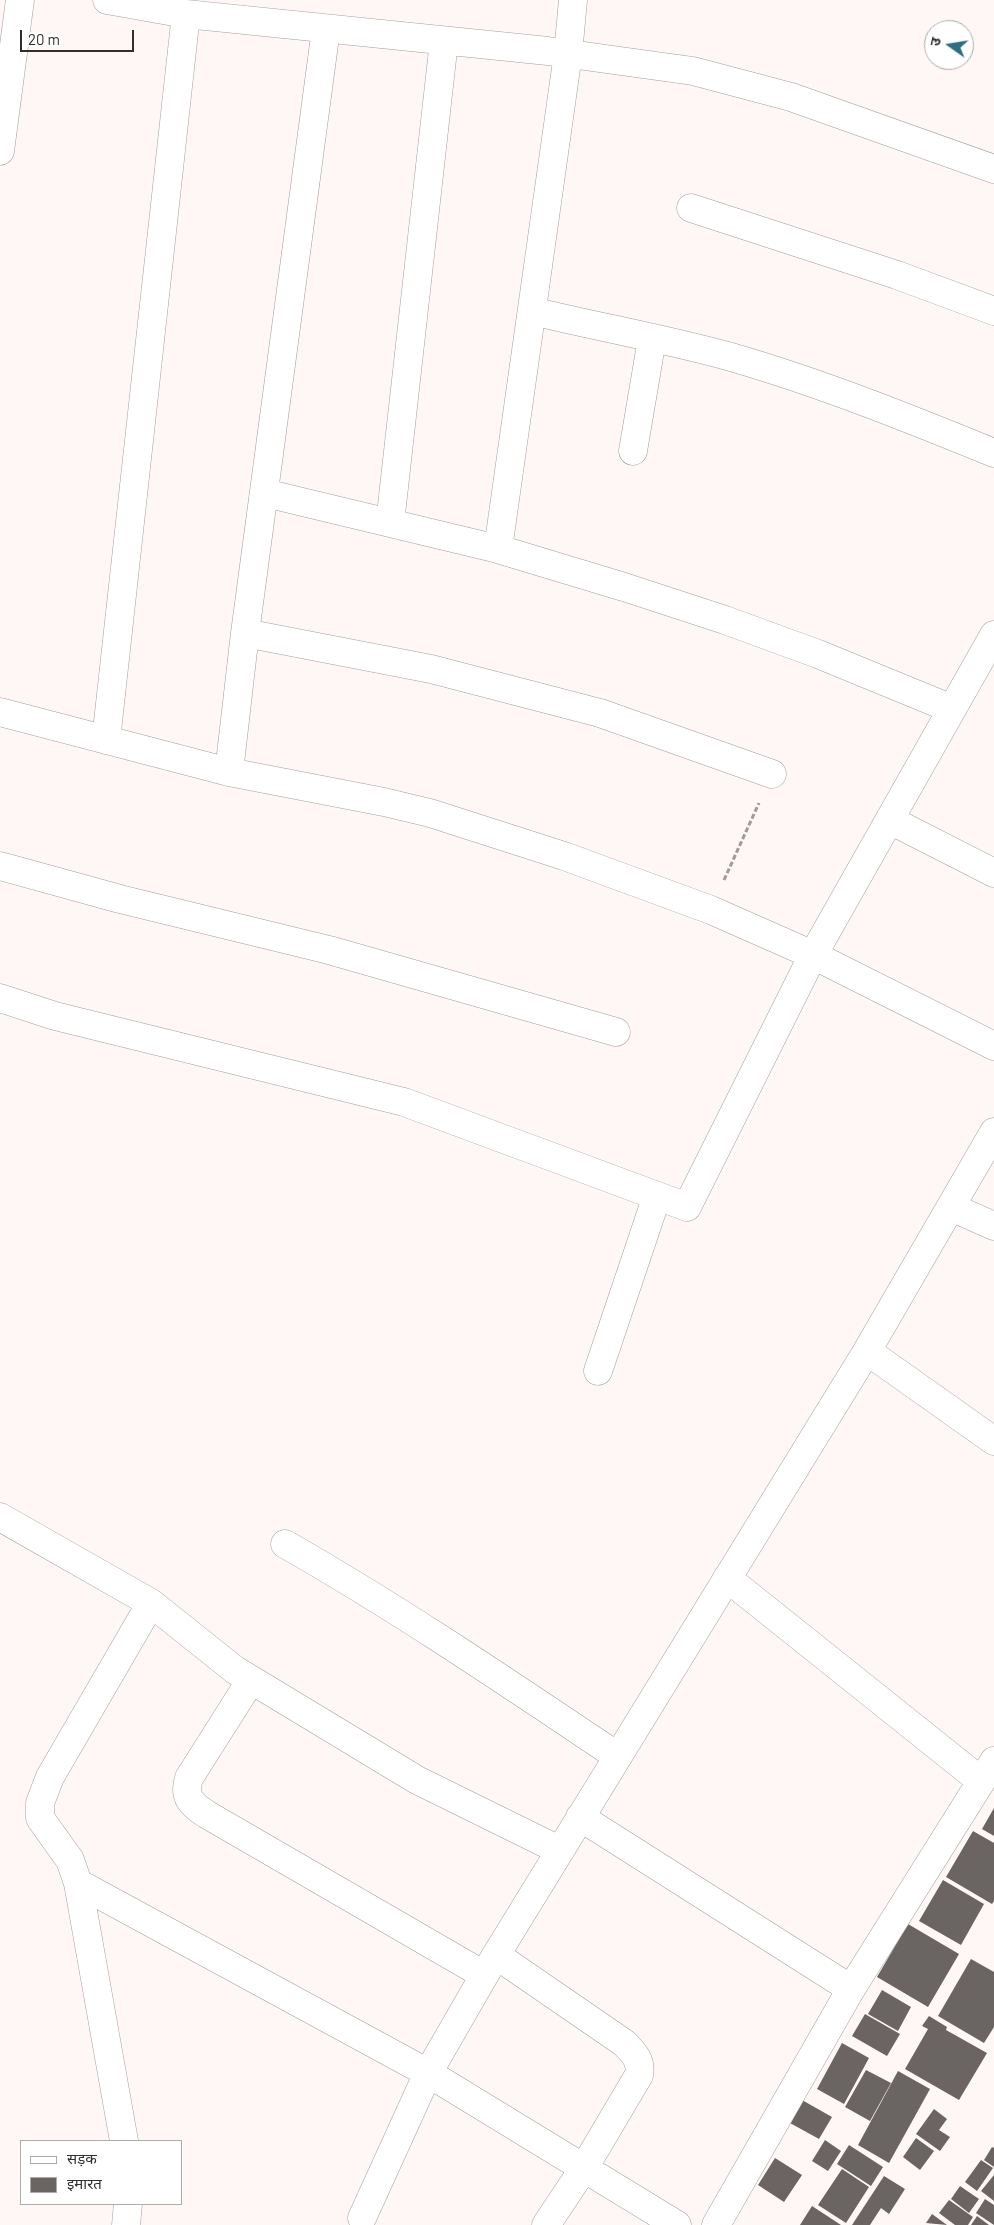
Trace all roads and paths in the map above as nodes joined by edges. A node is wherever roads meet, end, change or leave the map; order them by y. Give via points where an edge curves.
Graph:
1 (20, 0) edge
2 (107, 0) edge
3 (573, 0) edge
4 (186, 14) junction
5 (326, 29) junction
6 (444, 41) junction
7 (568, 54) junction
8 (0, 146) edge
9 (0, 151) edge
10 (994, 169) edge
11 (691, 208) dead end
12 (532, 311) junction
13 (994, 311) edge
14 (652, 339) junction
15 (633, 451) dead end
16 (994, 453) edge
17 (265, 493) junction
18 (390, 523) junction
19 (498, 549) junction
20 (245, 633) junction
21 (994, 636) edge
22 (952, 710) junction
23 (0, 712) edge
24 (106, 740) junction
25 (229, 772) junction
26 (772, 774) joint
27 (890, 820) junction
28 (0, 866) edge
29 (994, 873) edge
30 (711, 910) junction
31 (814, 955) junction
32 (0, 998) edge
33 (616, 1032) dead end
34 (994, 1046) edge
35 (994, 1132) edge
36 (657, 1196) junction
37 (950, 1207) junction
38 (994, 1226) edge
39 (867, 1351) junction
40 (598, 1371) dead end
41 (994, 1441) edge
42 (0, 1517) edge
43 (285, 1544) dead end
44 (727, 1578) junction
45 (151, 1603) junction
46 (251, 1680) junction
47 (617, 1756) junction
48 (988, 1771) edge
49 (580, 1817) junction
50 (559, 1850) junction
51 (78, 1883) junction
52 (490, 1965) junction
53 (851, 1989) junction
54 (428, 2074) junction
55 (124, 2140) edge
56 (584, 2168) junction
57 (128, 2205) edge
58 (362, 2218) dead end
59 (126, 2225) edge
60 (546, 2225) edge
61 (677, 2225) edge
62 (716, 2225) edge

1 - 8 street
2 - 4 street
3 - 7 street
4 - 5 street
4 - 24 street
5 - 6 street
5 - 17 street
6 - 7 street
6 - 18 street
7 - 10 street via 693,71 791,97
7 - 12 street
8 - 9 street
11 - 13 street via 897,275
12 - 14 street
12 - 19 street
14 - 15 street
14 - 16 street via 786,374 902,415
17 - 18 street
17 - 20 street
18 - 19 street
19 - 22 street via 724,620 825,657
20 - 25 street
20 - 26 street via 430,669 592,711
21 - 22 street
22 - 27 street
23 - 24 street
24 - 25 street
25 - 30 street via 430,813 564,856
26 - 30 path
27 - 29 street
27 - 31 street
28 - 33 street via 329,950
30 - 31 street
31 - 34 street
31 - 36 street via 687,1207
32 - 36 street via 56,1016 404,1102
35 - 37 street
36 - 40 street
37 - 38 street
37 - 39 street
39 - 41 street
39 - 44 street
42 - 45 street
43 - 47 street via 395,1609
44 - 47 street
44 - 48 street
45 - 46 street
45 - 51 street via 50,1777 40,1803 40,1818 70,1860
46 - 50 street via 416,1780
46 - 52 street via 189,1778 186,1794 189,1801 206,1814
47 - 49 street
48 - 53 street
49 - 50 street
49 - 53 street
50 - 52 street
51 - 54 street
51 - 55 street
52 - 54 street
52 - 56 street via 624,2043 641,2066 639,2076
53 - 62 street
54 - 56 street
54 - 58 street
56 - 60 street
56 - 61 street
57 - 59 street

